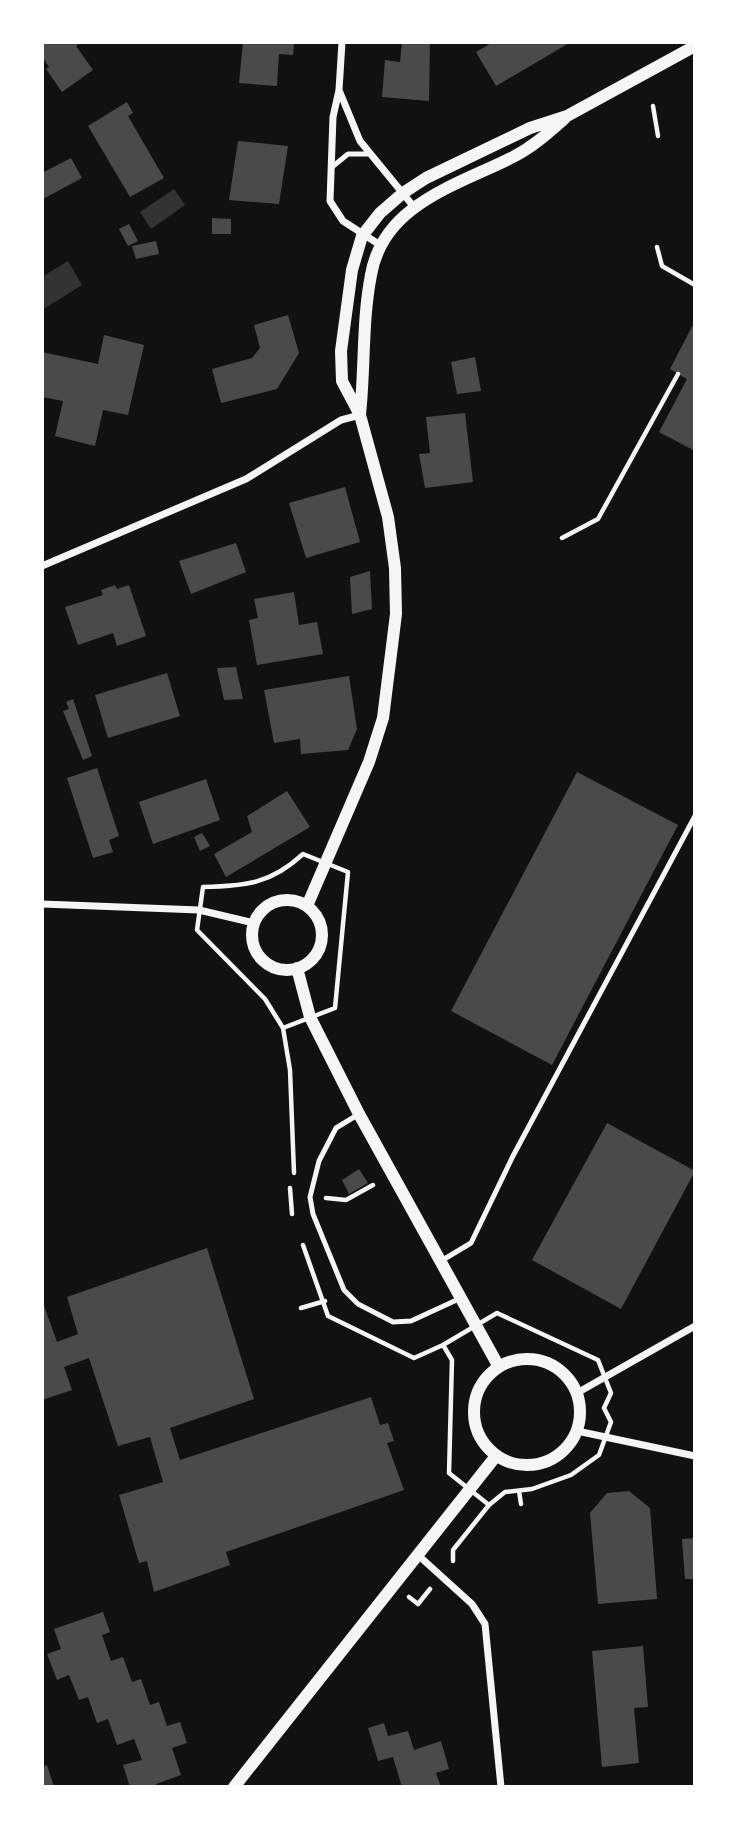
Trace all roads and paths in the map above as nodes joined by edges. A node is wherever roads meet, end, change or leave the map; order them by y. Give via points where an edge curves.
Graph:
1 (342, 42) edge
2 (695, 46) edge
3 (339, 90) junction
4 (653, 106) dead end
5 (567, 116) junction
6 (658, 136) dead end
7 (369, 154) junction
8 (332, 167) junction
9 (403, 192) junction
10 (414, 207) junction
11 (362, 236) junction
12 (380, 245) junction
13 (657, 247) dead end
14 (695, 285) edge
15 (678, 374) dead end
16 (360, 415) junction
17 (562, 538) dead end
18 (43, 565) edge
19 (695, 816) edge
20 (327, 863) junction
21 (42, 904) edge
22 (307, 906) junction
23 (199, 910) junction
24 (254, 923) junction
25 (297, 968) junction
26 (310, 1017) junction
27 (359, 1114) junction
28 (392, 1174) junction
29 (289, 1194) dead end
30 (310, 1197) junction
31 (441, 1261) junction
32 (344, 1290) junction
33 (461, 1298) junction
34 (301, 1308) dead end
35 (477, 1325) junction
36 (695, 1326) edge
37 (499, 1367) junction
38 (606, 1378) junction
39 (577, 1394) junction
40 (577, 1431) junction
41 (603, 1439) junction
42 (496, 1456) junction
43 (695, 1457) edge
44 (471, 1490) junction
45 (519, 1491) junction
46 (521, 1504) dead end
47 (419, 1556) junction
48 (234, 1787) edge
49 (501, 1787) edge

1 - 3 street
2 - 5 street
3 - 7 street
3 - 8 street via 333,117
4 - 6 path
5 - 9 street via 530,128
5 - 10 street via 526,149
7 - 8 lane via 348,154
7 - 9 street
8 - 11 street via 330,201 343,221
9 - 10 street
9 - 11 street
10 - 12 street
11 - 12 street
11 - 16 street via 352,270 341,351 342,381
12 - 16 street via 368,296
13 - 14 path via 662,266
15 - 17 path via 598,519
16 - 18 street via 341,420 246,479
16 - 20 street via 388,517 396,568 396,614 383,718
19 - 31 lane via 471,1243
20 - 22 street
20 - 23 path via 303,854 283,872 243,886 203,887
20 - 26 path via 348,872 344,942 335,1008
21 - 23 street
22 - 24 street via 297,901 276,902 259,913
22 - 25 street via 320,924 320,946 315,956
23 - 24 street
23 - 26 path via 197,930 265,999 283,1028
24 - 25 street via 253,944 265,962 286,970
25 - 26 street
26 - 27 street
27 - 28 street
27 - 30 lane via 336,1128 319,1161
28 - 30 path via 346,1200
28 - 31 street
29 - 30 path
30 - 32 lane
31 - 33 street
32 - 33 lane via 358,1304 393,1322 411,1321
32 - 34 path
33 - 35 street
35 - 37 street
35 - 38 path via 497,1313 598,1360
35 - 44 path via 443,1345 452,1360 449,1473
36 - 38 street
37 - 39 street via 521,1360 544,1362 565,1374
37 - 42 street via 482,1384 474,1417 481,1438
38 - 39 street
38 - 41 path via 611,1393 604,1408 611,1422
39 - 40 street via 581,1412
40 - 41 street
40 - 42 street via 564,1451 543,1464 518,1465
41 - 43 street
41 - 45 path via 599,1455 571,1475
42 - 44 street
44 - 45 path via 489,1505 505,1492
44 - 47 street
45 - 46 path
47 - 48 street
47 - 49 street via 472,1604 485,1623

